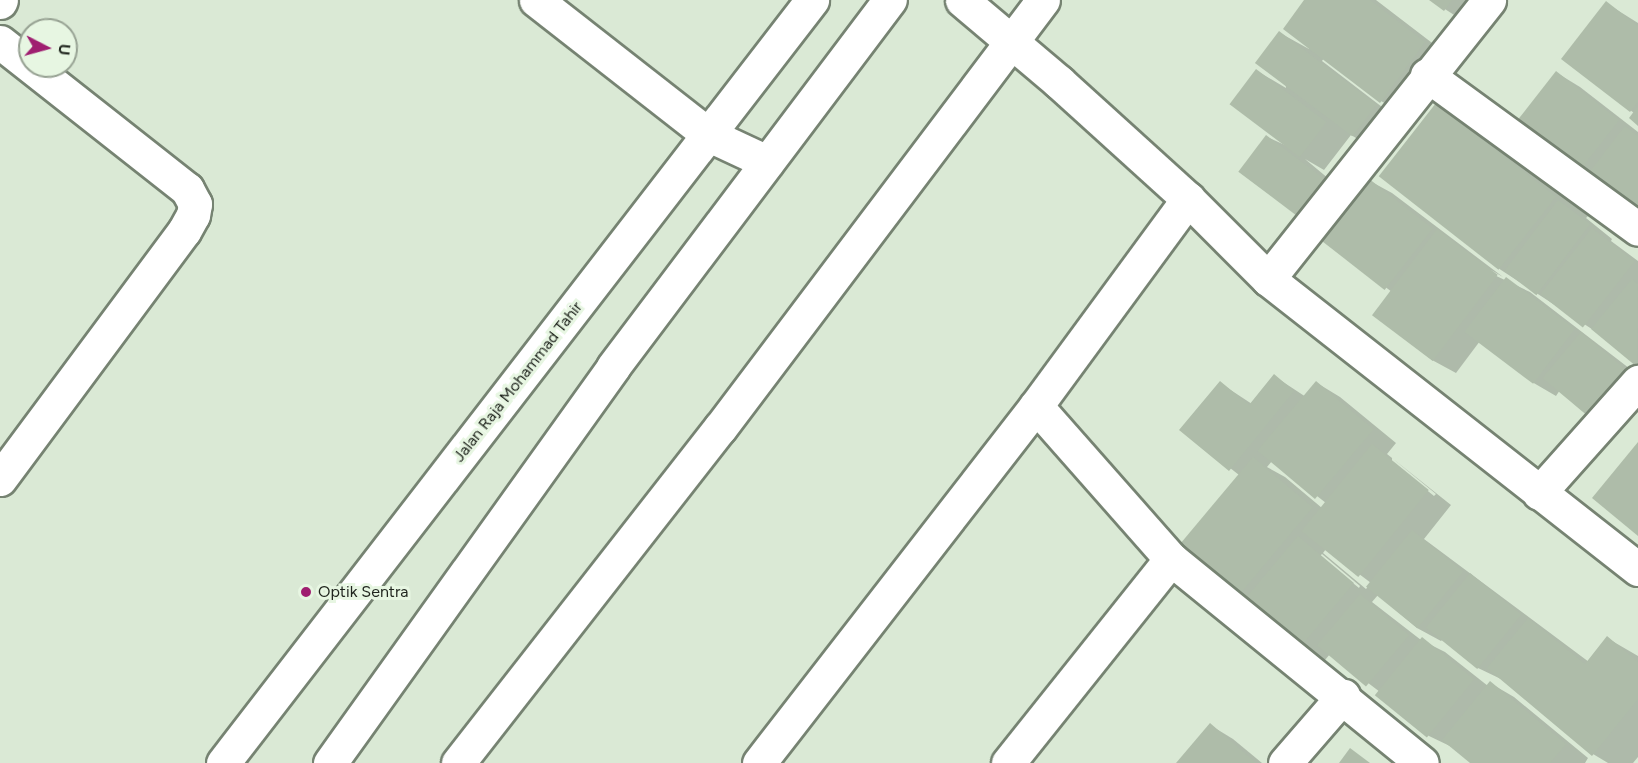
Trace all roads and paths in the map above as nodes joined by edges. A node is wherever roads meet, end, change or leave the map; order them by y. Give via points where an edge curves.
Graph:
1 (536, 0) edge
2 (812, 0) edge
3 (890, 0) edge
4 (962, 0) edge
5 (1043, 0) edge
6 (1489, 0) edge
7 (1010, 41) junction
8 (0, 42) edge
9 (1427, 75) junction
10 (709, 135) junction
11 (767, 162) junction
12 (1188, 199) junction
13 (1638, 229) edge
14 (1268, 279) junction
15 (1638, 382) edge
16 (1036, 406) junction
17 (0, 479) edge
18 (1539, 493) junction
19 (1171, 559) junction
20 (1638, 569) edge
21 (1343, 696) junction
22 (223, 763) edge
23 (330, 763) edge
24 (458, 763) edge
25 (759, 763) edge
26 (1008, 763) edge
27 (1285, 763) edge
28 (1422, 763) edge

1 - 10 street
2 - 10 street, Jalan Raja Mohammad Tahir
3 - 11 street
4 - 7 street
5 - 7 street
6 - 9 street
7 - 12 street
7 - 24 street via 720,428
8 - 17 street via 187,189 195,204 184,231
9 - 13 street
9 - 14 street
10 - 11 street
10 - 22 street, Jalan Raja Mohammad Tahir
11 - 23 street via 613,367
12 - 14 street
12 - 16 street
14 - 18 street
15 - 18 street
16 - 19 street
16 - 25 street
18 - 20 street
19 - 21 street
19 - 26 street
21 - 27 street
21 - 28 street

